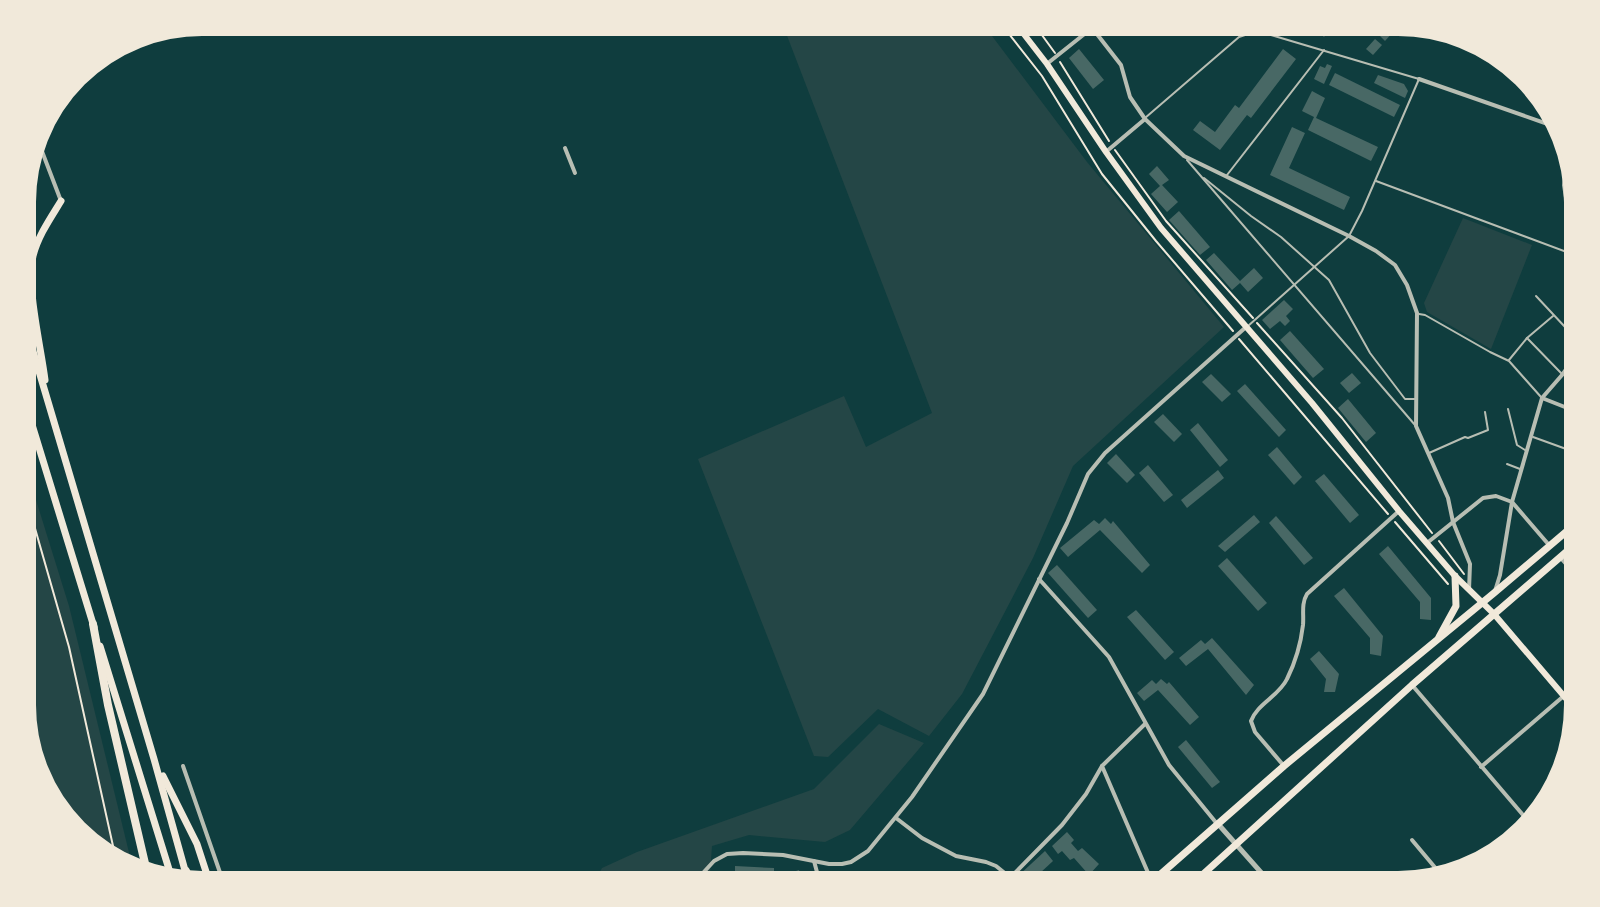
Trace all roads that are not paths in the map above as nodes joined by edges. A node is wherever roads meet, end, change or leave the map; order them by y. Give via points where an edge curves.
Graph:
1 (1024, 34) edge
2 (1084, 34) edge
3 (1097, 34) edge
4 (1248, 34) edge
5 (1271, 35) edge
6 (1324, 50) junction
7 (1047, 64) junction
8 (1419, 79) junction
9 (1145, 119) junction
10 (1547, 124) edge
11 (565, 148) dead end
12 (42, 152) edge
13 (1106, 152) junction
14 (1184, 156) junction
15 (575, 173) dead end
16 (1200, 175) junction
17 (1226, 176) junction
18 (1564, 177) edge
19 (1374, 181) junction
20 (61, 201) joint
21 (1566, 204) edge
22 (1349, 236) junction
23 (1566, 252) edge
24 (34, 253) edge
25 (1315, 267) junction
26 (1294, 285) junction
27 (1536, 296) dead end
28 (34, 300) edge
29 (1417, 313) junction
30 (1553, 316) junction
31 (1246, 327) junction
32 (1566, 330) edge
33 (1527, 338) junction
34 (34, 353) edge
35 (1509, 361) junction
36 (1566, 370) edge
37 (1562, 375) junction
38 (1542, 398) junction
39 (1416, 399) junction
40 (49, 402) junction
41 (1566, 407) edge
42 (1508, 409) dead end
43 (1485, 412) dead end
44 (1416, 426) junction
45 (34, 431) edge
46 (1532, 436) junction
47 (1566, 449) edge
48 (1526, 451) junction
49 (1428, 453) junction
50 (1507, 464) dead end
51 (1521, 470) junction
52 (1512, 502) junction
53 (1399, 511) junction
54 (1453, 522) junction
55 (1566, 532) edge
56 (1427, 543) junction
57 (1550, 546) junction
58 (1566, 552) edge
59 (1560, 557) junction
60 (1566, 564) edge
61 (1455, 576) junction
62 (1039, 579) junction
63 (1469, 590) junction
64 (1494, 593) junction
65 (1483, 603) junction
66 (1494, 614) junction
67 (93, 624) junction
68 (1437, 641) junction
69 (1412, 685) junction
70 (1566, 693) edge
71 (1563, 695) junction
72 (1566, 699) edge
73 (1145, 723) junction
74 (154, 759) junction
75 (183, 766) dead end
76 (1102, 766) junction
77 (1284, 766) junction
78 (1481, 767) junction
79 (1524, 816) edge
80 (895, 817) junction
81 (1219, 825) junction
82 (1412, 840) dead end
83 (1237, 844) junction
84 (814, 861) junction
85 (145, 862) edge
86 (1436, 868) edge
87 (169, 870) edge
88 (186, 871) edge
89 (206, 873) edge
90 (220, 873) edge
91 (703, 873) edge
92 (817, 873) edge
93 (1006, 873) edge
94 (1015, 873) edge
95 (1145, 873) edge
96 (1162, 873) edge
97 (1205, 873) edge
98 (1262, 873) edge

1 - 7 main road
2 - 7 street
3 - 9 street via 1121,65 1130,97
4 - 9 lane
5 - 6 lane
6 - 8 lane
6 - 17 lane
7 - 13 main road
8 - 10 street
8 - 19 lane
9 - 13 street
9 - 14 street
11 - 15 street
12 - 20 street
13 - 31 main road via 1161,228
14 - 16 lane
14 - 17 street
16 - 25 lane
16 - 26 lane
17 - 22 street
18 - 21 lane
19 - 22 lane
19 - 23 lane
20 - 24 main road
22 - 25 lane
22 - 29 street via 1395,265
25 - 26 lane
25 - 39 lane via 1329,280 1370,353 1405,399
26 - 31 lane
26 - 44 lane
27 - 30 lane
28 - 40 main road
29 - 35 lane
29 - 39 street
30 - 32 lane
30 - 33 lane
31 - 53 main road
31 - 62 street via 1105,453 1088,474
33 - 35 lane
33 - 37 lane
34 - 40 main road
35 - 38 lane
36 - 37 street
37 - 38 street
38 - 41 street
38 - 46 street
39 - 44 street
40 - 74 main road
42 - 48 lane via 1517,445
43 - 49 lane via 1488,430
44 - 49 street
45 - 67 main road
46 - 47 lane
46 - 48 street
48 - 51 street
49 - 54 street
50 - 51 lane
51 - 52 street
52 - 54 street via 1483,498
52 - 57 street
52 - 64 street
53 - 56 main road
53 - 77 street via 1307,594 1283,687 1251,717 1255,732
54 - 56 street
54 - 63 street via 1470,564
55 - 57 main road
56 - 61 main road
57 - 64 main road
58 - 59 main road
59 - 60 street
59 - 66 main road
61 - 63 main road
61 - 68 main road via 1456,606
62 - 73 street via 1109,657
62 - 80 street via 983,694
63 - 65 main road
64 - 65 main road
65 - 66 main road
65 - 68 main road
66 - 69 main road
66 - 71 main road
67 - 85 highway
67 - 87 main road
68 - 77 main road
69 - 78 street
69 - 83 main road
70 - 71 street
71 - 72 main road
71 - 78 street
73 - 76 street
73 - 81 street via 1169,765
74 - 88 main road
74 - 89 main road
75 - 90 street
76 - 94 street via 1062,825
76 - 95 street
77 - 81 main road
78 - 79 street
80 - 84 street via 868,851 851,862
80 - 93 street via 940,848
81 - 83 street
81 - 96 main road
82 - 86 street
83 - 97 main road
83 - 98 street
84 - 91 street via 727,854
84 - 92 street

